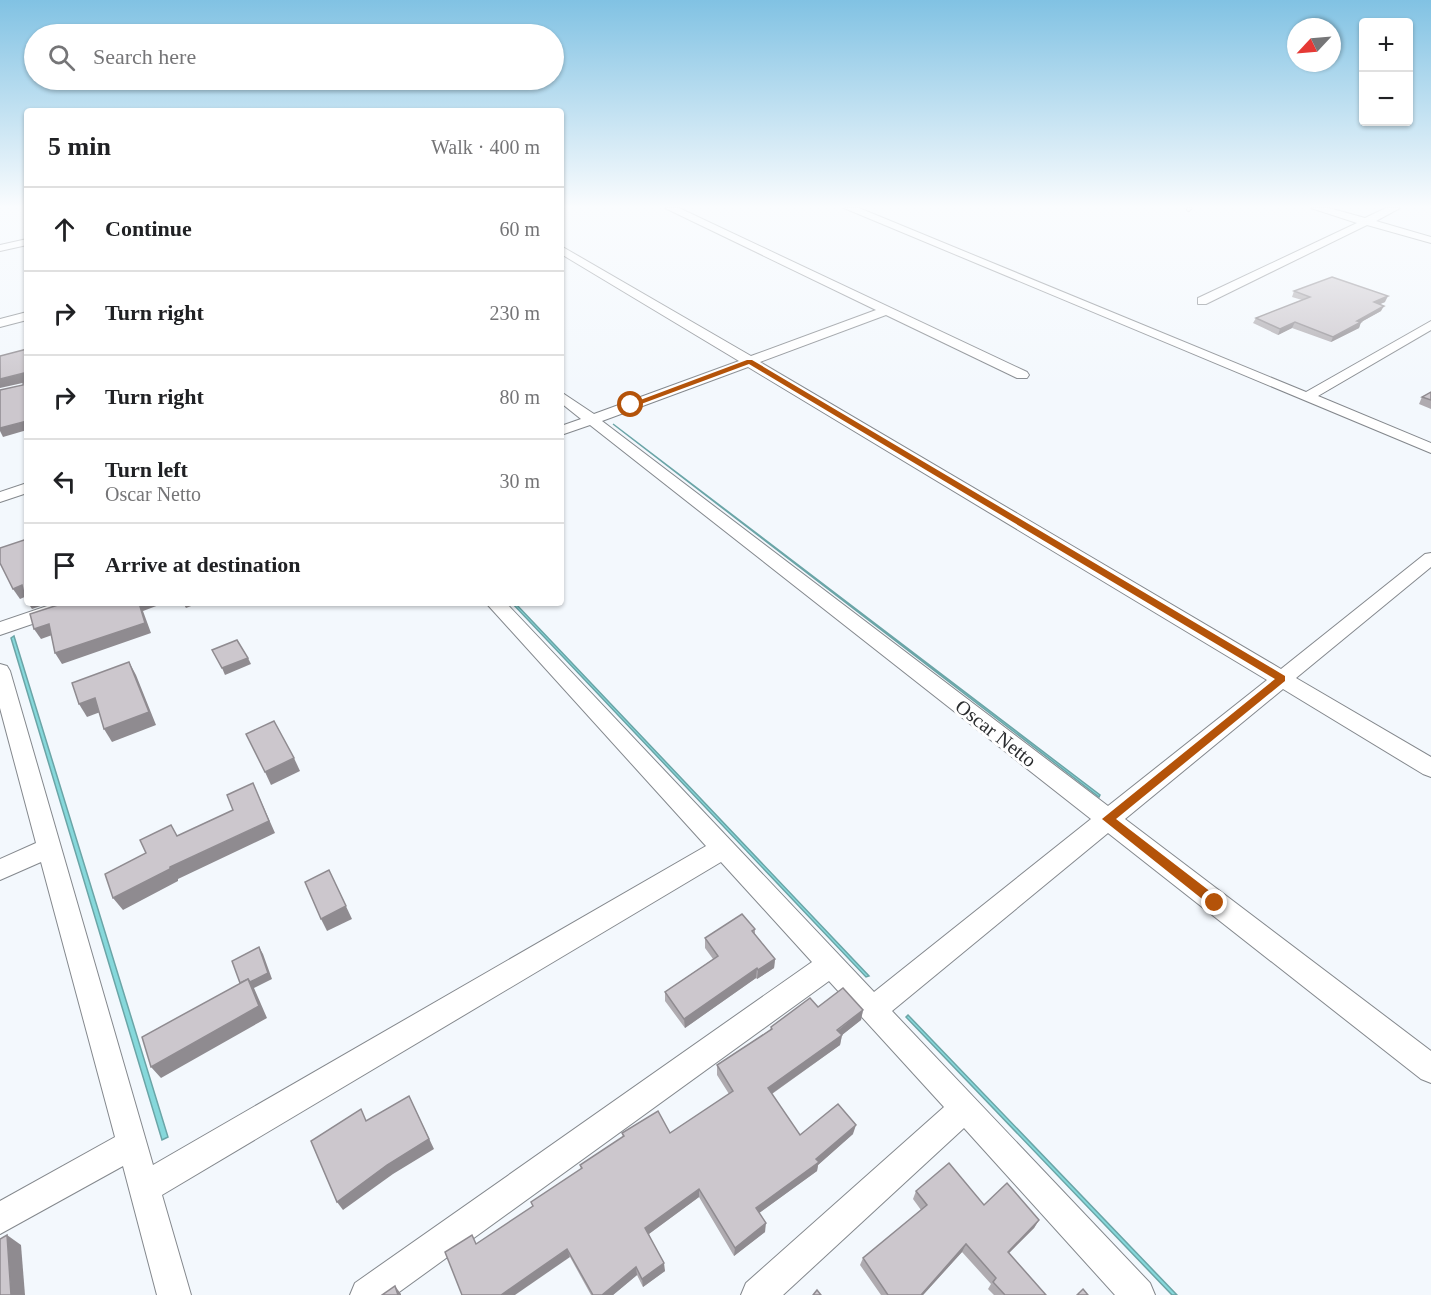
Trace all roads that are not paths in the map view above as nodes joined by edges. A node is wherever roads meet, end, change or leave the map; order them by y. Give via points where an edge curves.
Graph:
1 (594, 268) edge
2 (797, 268) edge
3 (995, 268) edge
4 (1271, 268) edge
5 (1202, 301) dead end
6 (886, 311) junction
7 (24, 317) edge
8 (0, 323) edge
9 (1431, 325) edge
10 (749, 361) junction
11 (1023, 375) dead end
12 (1307, 397) junction
13 (564, 398) edge
14 (591, 420) junction
15 (564, 430) edge
16 (1431, 448) edge
17 (24, 489) edge
18 (0, 497) edge
19 (1431, 558) edge
20 (66, 606) edge
21 (498, 606) edge
22 (0, 629) edge
23 (0, 671) edge
24 (1282, 679) junction
25 (1431, 768) edge
26 (1108, 819) junction
27 (49, 848) junction
28 (722, 849) junction
29 (0, 870) edge
30 (830, 965) junction
31 (873, 1009) junction
32 (1431, 1069) edge
33 (964, 1108) junction
34 (132, 1144) junction
35 (145, 1187) junction
36 (0, 1218) edge
37 (174, 1295) edge
38 (367, 1295) edge
39 (758, 1295) edge
40 (1138, 1295) edge

1 - 10 street
2 - 6 street
3 - 12 street
4 - 5 street
6 - 10 street
6 - 11 street
7 - 8 street
9 - 12 street
10 - 14 street
10 - 24 street
12 - 16 street
13 - 14 street, Oscar Netto
14 - 15 street
14 - 26 street, Oscar Netto
17 - 18 street
19 - 24 street
20 - 22 street
21 - 28 street
23 - 27 street
24 - 25 street
24 - 26 street
26 - 31 street
26 - 32 street, Oscar Netto
27 - 29 street
27 - 34 street
28 - 30 street
28 - 35 street
30 - 31 street
30 - 38 street
31 - 33 street
33 - 39 street
33 - 40 street
34 - 35 street
34 - 36 street
35 - 37 street

